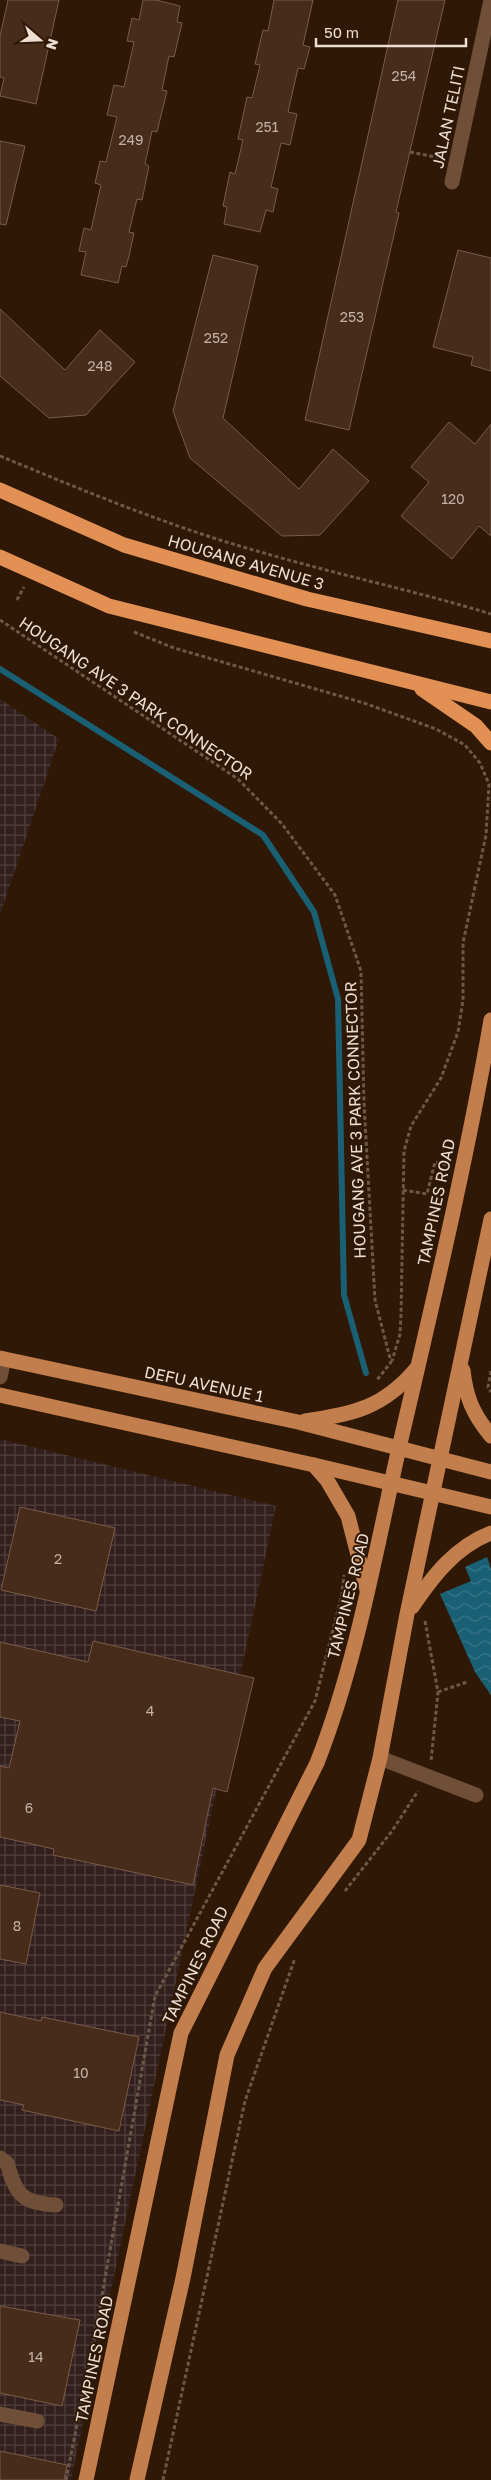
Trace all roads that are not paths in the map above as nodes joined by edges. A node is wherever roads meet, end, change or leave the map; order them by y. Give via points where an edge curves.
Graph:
1 (491, 0) edge
2 (452, 182) dead end
3 (0, 490) edge
4 (0, 557) edge
5 (473, 637) junction
6 (491, 638) edge
7 (491, 642) edge
8 (413, 682) junction
9 (491, 702) edge
10 (491, 743) edge
11 (491, 1020) edge
12 (491, 1220) edge
13 (462, 1356) junction
14 (2, 1358) edge
15 (418, 1367) junction
16 (0, 1377) edge
17 (0, 1395) edge
18 (298, 1422) junction
19 (491, 1436) edge
20 (399, 1448) junction
21 (441, 1458) junction
22 (314, 1464) junction
23 (491, 1472) edge
24 (392, 1483) junction
25 (433, 1493) junction
26 (491, 1507) edge
27 (491, 1533) edge
28 (368, 1597) junction
29 (407, 1614) junction
30 (380, 1758) junction
31 (476, 1795) dead end
32 (0, 2158) edge
33 (56, 2205) dead end
34 (0, 2251) edge
35 (22, 2256) dead end
36 (0, 2414) edge
37 (38, 2421) dead end
38 (86, 2480) edge
39 (138, 2480) edge

1 - 2 street, JALAN TELITI
3 - 5 highway, HOUGANG AVENUE 3 via 124,545 307,598
4 - 8 highway via 109,606
5 - 6 highway
5 - 7 highway, HOUGANG AVENUE 3
8 - 9 highway
8 - 10 highway via 476,726
11 - 15 main road, TAMPINES ROAD
12 - 13 main road
13 - 19 main road via 466,1397
13 - 21 main road
14 - 16 street
14 - 18 main road, DEFU AVENUE 1
15 - 18 main road via 400,1388 363,1410
15 - 20 main road, TAMPINES ROAD
17 - 22 main road
18 - 20 main road, DEFU AVENUE 1
20 - 21 main road
20 - 24 main road, TAMPINES ROAD
21 - 23 main road
21 - 25 main road
22 - 24 main road
22 - 28 main road via 348,1516
24 - 25 main road
24 - 28 main road, TAMPINES ROAD
25 - 26 main road
25 - 29 main road
27 - 29 main road via 474,1540 451,1557
28 - 38 main road, TAMPINES ROAD via 335,1717 317,1763 181,2033
29 - 30 main road
30 - 31 street
30 - 39 main road via 359,1840 265,1968 227,2055 183,2278
32 - 33 street via 7,2163 14,2188 33,2204
34 - 35 street
36 - 37 street

